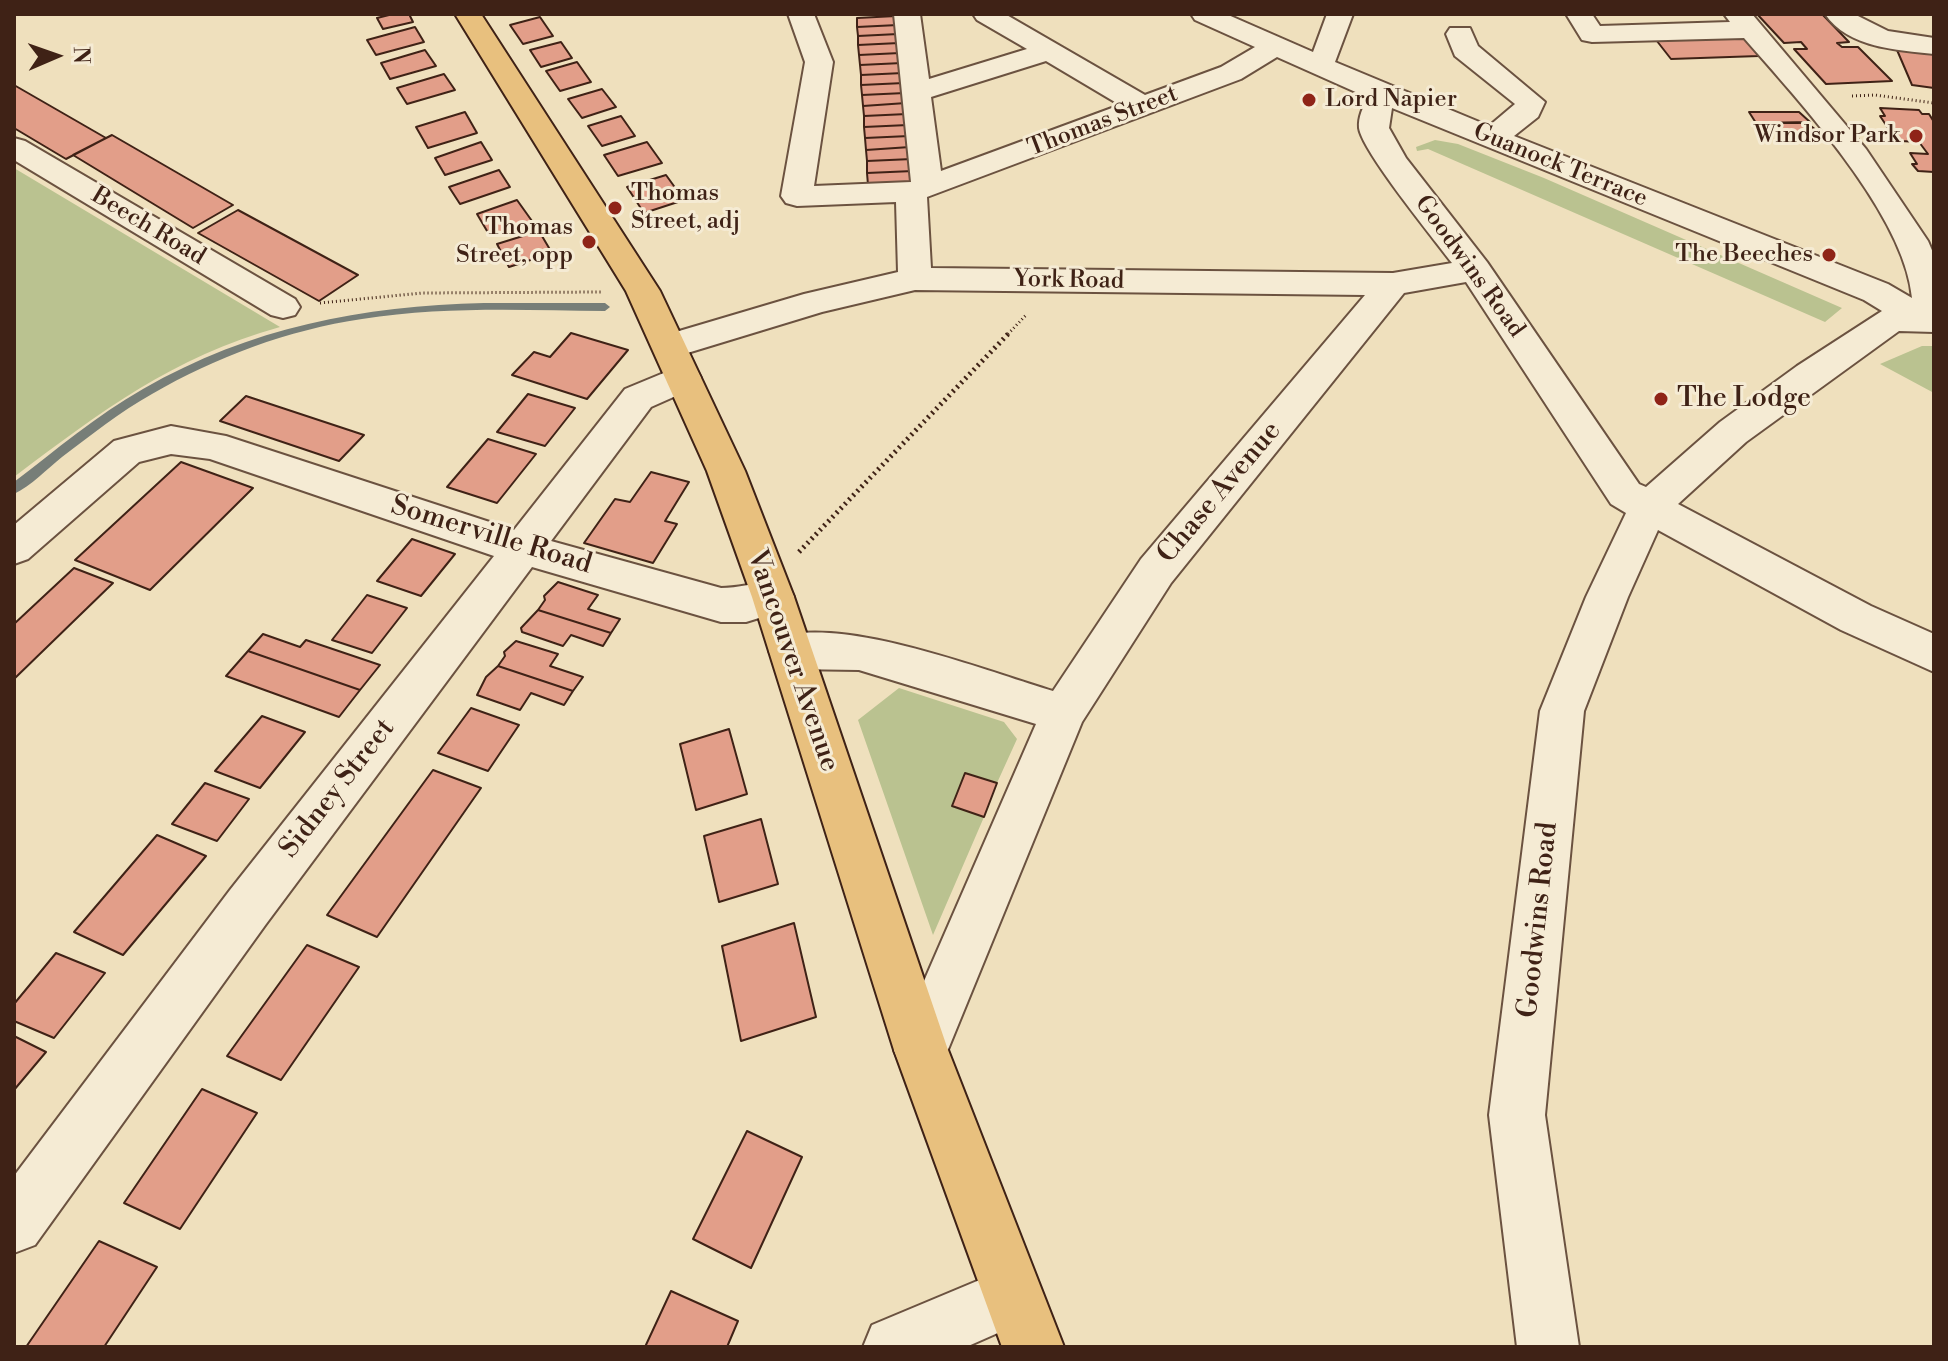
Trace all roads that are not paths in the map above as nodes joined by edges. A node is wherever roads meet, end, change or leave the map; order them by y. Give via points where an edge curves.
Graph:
1 (468, 14) edge
2 (801, 14) edge
3 (907, 14) edge
4 (986, 14) edge
5 (1204, 14) edge
6 (1340, 14) edge
7 (1838, 14) edge
8 (1744, 22) edge
9 (1585, 24) edge
10 (1460, 34) dead end
11 (1934, 46) edge
12 (1274, 47) junction
13 (1050, 51) junction
14 (1313, 65) junction
15 (914, 93) junction
16 (1388, 96) junction
17 (1145, 107) junction
18 (1491, 139) junction
19 (14, 147) edge
20 (919, 190) junction
21 (1475, 270) junction
22 (915, 279) junction
23 (1393, 284) junction
24 (283, 307) road end
25 (1925, 320) edge
26 (677, 362) junction
27 (1648, 508) junction
28 (14, 548) edge
29 (524, 549) junction
30 (768, 583) junction
31 (791, 651) junction
32 (1934, 654) edge
33 (1063, 713) junction
34 (921, 1050) junction
35 (14, 1224) edge
36 (1023, 1321) edge
37 (894, 1347) edge
38 (1548, 1347) edge

1 - 26 main road, Vancouver Avenue via 643,291
2 - 20 street, Thomas Street via 819,62 797,196
3 - 15 street
4 - 13 street
5 - 12 street, Guanock Terrace
6 - 14 street via 1325,57
7 - 11 street via 1846,23 1888,40
8 - 9 street
8 - 25 street via 1863,166 1922,260 1933,292
10 - 18 street via 1465,50 1542,102
12 - 14 street, Guanock Terrace
12 - 17 street, Thomas Street via 1231,73
13 - 15 street
13 - 17 street
14 - 16 street, Guanock Terrace
15 - 20 street
16 - 18 street, Guanock Terrace
16 - 21 street, Goodwins Road via 1378,105 1374,128 1392,161
17 - 20 street, Thomas Street
18 - 25 street, Guanock Terrace via 1876,292
19 - 24 street, Beech Road
20 - 22 street
21 - 23 street, York Road
21 - 27 street, Goodwins Road via 1625,494
22 - 23 street, York Road
22 - 26 street, York Road via 816,302
23 - 33 street, Chase Avenue via 1156,571
25 - 27 street, Goodwins Road via 1890,320 1733,432
26 - 29 street, Sidney Street via 638,398
26 - 30 main road, Vancouver Avenue
27 - 32 street
27 - 38 street, Goodwins Road via 1562,711 1517,1115
28 - 29 street, Somerville Road via 127,451 171,440 213,446
29 - 30 street, Somerville Road via 721,605 746,605
29 - 35 street, Sidney Street via 248,907
30 - 31 main road, Vancouver Avenue
31 - 33 street via 859,652
31 - 34 main road, Vancouver Avenue
33 - 34 street, Chase Avenue
34 - 36 main road, Vancouver Avenue
36 - 37 street

